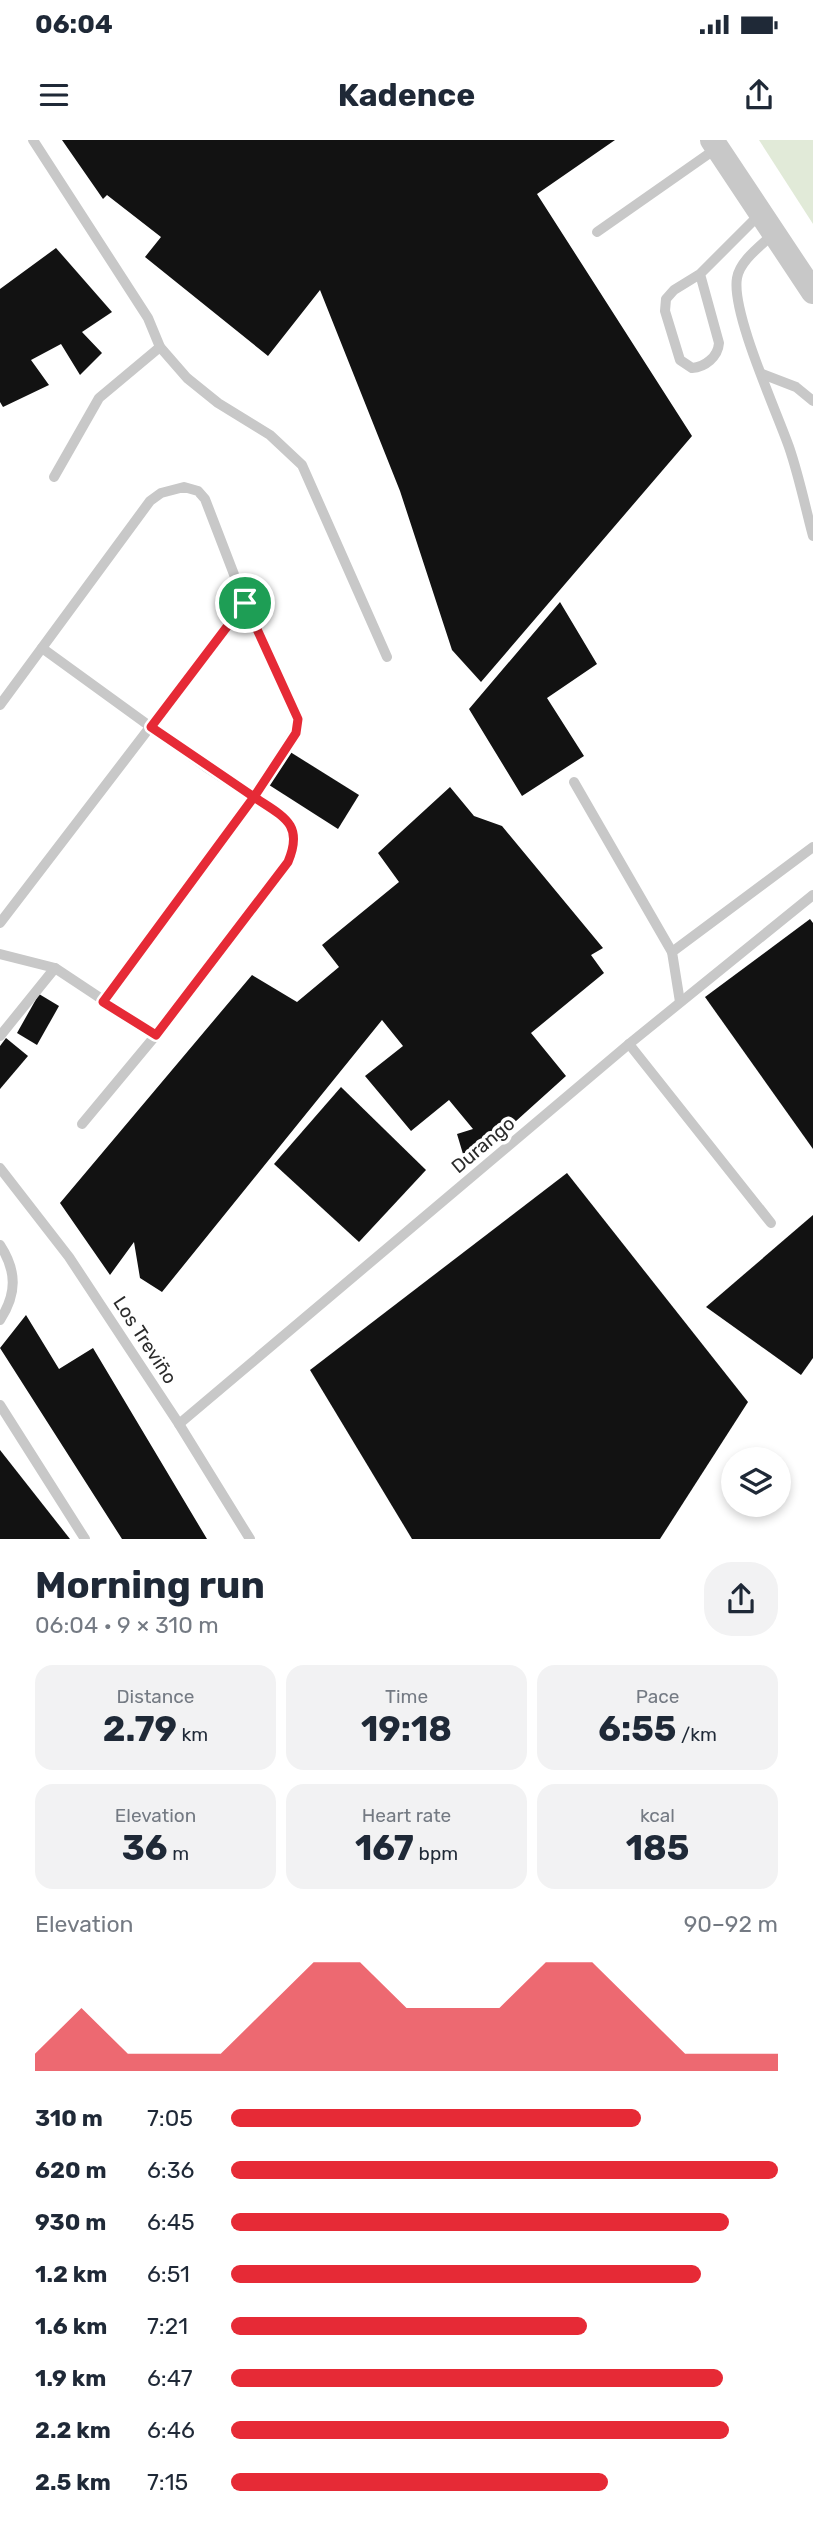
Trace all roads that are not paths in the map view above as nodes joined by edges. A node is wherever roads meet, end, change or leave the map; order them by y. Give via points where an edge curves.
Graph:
1 (33, 140) edge
2 (715, 144) edge
3 (768, 223) junction
4 (597, 232) dead end
5 (700, 274) junction
6 (813, 292) edge
7 (160, 347) junction
8 (762, 374) junction
9 (813, 401) edge
10 (54, 477) dead end
11 (813, 536) edge
12 (245, 603) junction
13 (42, 648) junction
14 (387, 657) dead end
15 (0, 705) edge
16 (151, 727) junction
17 (574, 782) dead end
18 (254, 797) junction
19 (813, 847) edge
20 (813, 895) edge
21 (0, 923) edge
22 (672, 952) junction
23 (4, 955) edge
24 (0, 967) edge
25 (55, 968) junction
26 (103, 1002) junction
27 (680, 1002) junction
28 (156, 1035) junction
29 (0, 1036) edge
30 (629, 1044) junction
31 (82, 1124) dead end
32 (0, 1168) edge
33 (771, 1223) dead end
34 (0, 1245) edge
35 (0, 1320) edge
36 (0, 1405) edge
37 (179, 1424) junction
38 (85, 1539) edge
39 (250, 1539) edge

1 - 7 lane via 148,318
2 - 3 street
2 - 4 lane
3 - 5 lane
3 - 6 street
3 - 8 lane via 737,275 736,292
5 - 5 lane via 669,294 664,303 680,360 691,368 699,368 719,350
7 - 10 lane via 99,398
7 - 14 lane via 187,378 270,435 302,465
8 - 9 lane via 796,387
8 - 11 lane via 790,449
12 - 13 lane via 205,499 184,487 150,501
12 - 16 lane
12 - 18 lane via 298,722 296,733
13 - 15 lane
13 - 16 lane
16 - 18 lane
16 - 21 lane
17 - 22 lane
18 - 26 lane
18 - 28 lane via 293,828 288,862
19 - 22 lane
20 - 27 lane, Durango
22 - 27 lane
23 - 24 lane
23 - 25 lane
25 - 26 lane
25 - 29 lane
26 - 28 lane
27 - 30 lane, Durango
28 - 31 lane
30 - 33 lane
30 - 37 lane, Durango
32 - 37 lane, Los Treviño via 69,1257
34 - 35 lane via 10,1260 13,1282 9,1306
36 - 38 lane
37 - 39 lane, Los Treviño

